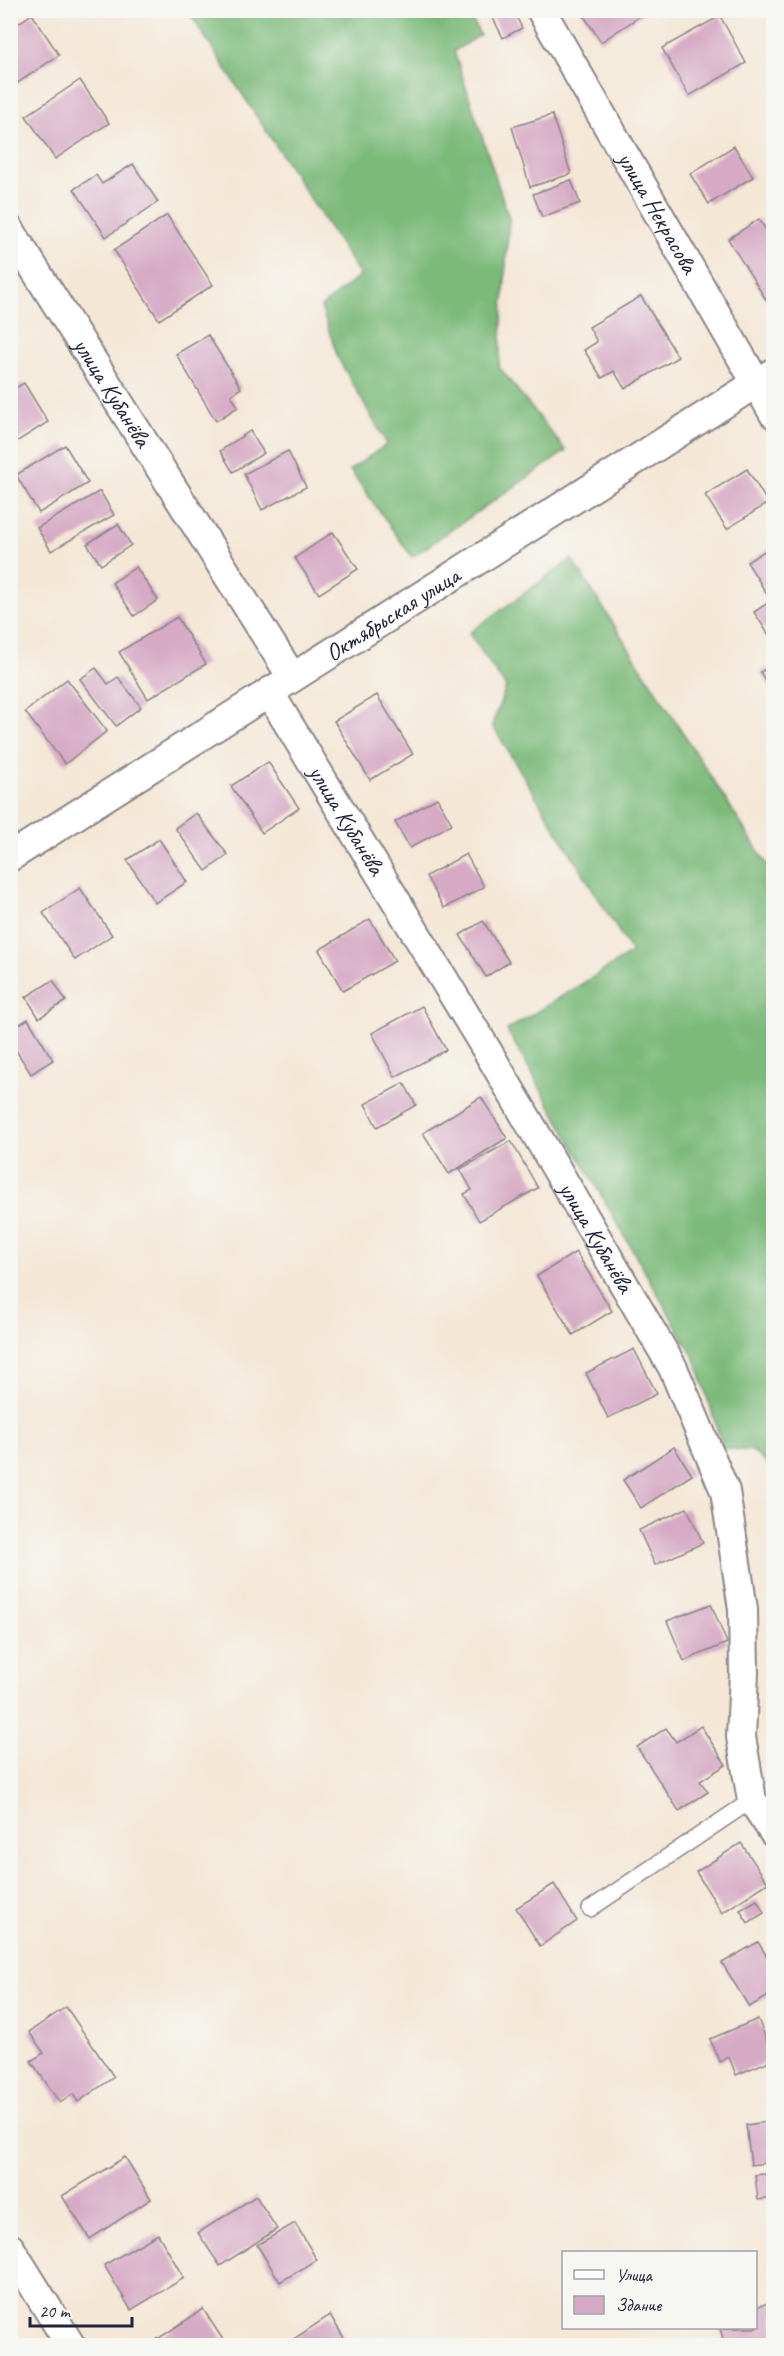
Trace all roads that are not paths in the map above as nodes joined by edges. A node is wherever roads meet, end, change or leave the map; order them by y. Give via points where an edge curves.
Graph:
1 (541, 10) edge
2 (10, 230) edge
3 (764, 379) edge
4 (774, 414) edge
5 (281, 685) junction
6 (10, 857) edge
7 (752, 1800) junction
8 (774, 1833) edge
9 (590, 1909) dead end
10 (10, 2248) edge
11 (71, 2346) edge

1 - 3 street, улица Некрасова
2 - 5 street, улица Кубанёва
3 - 4 street, улица Некрасова
3 - 5 street, Октябрьская улица
5 - 6 street, Октябрьская улица
5 - 7 street, улица Кубанёва via 488,1052 673,1368 725,1491 742,1608 741,1737
7 - 8 street, улица Кубанёва
7 - 9 lane
10 - 11 street

